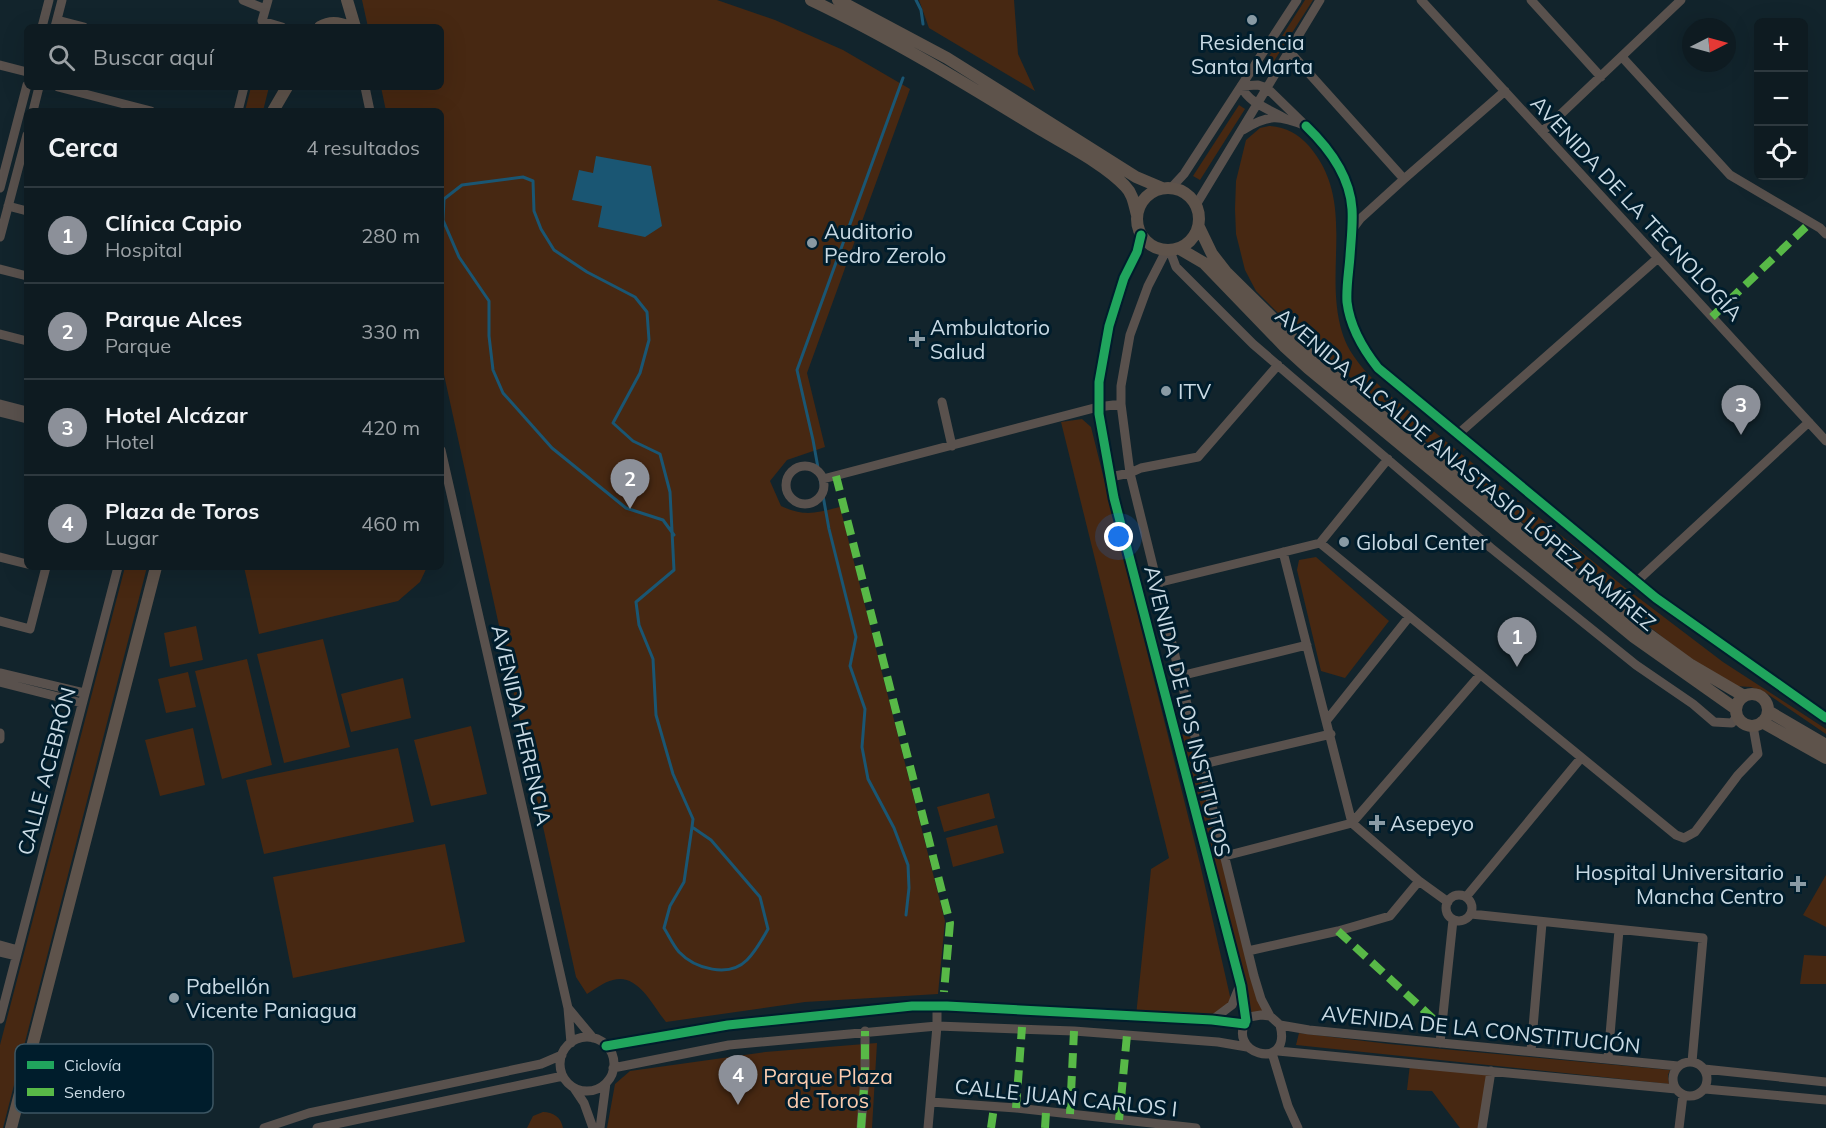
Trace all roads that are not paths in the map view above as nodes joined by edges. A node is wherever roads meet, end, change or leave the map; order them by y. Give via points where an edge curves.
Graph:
1 (49, 0) edge
2 (62, 0) edge
3 (811, 0) edge
4 (838, 0) edge
5 (1297, 0) edge
6 (1320, 0) edge
7 (1420, 0) edge
8 (1531, 0) edge
9 (1681, 0) edge
10 (242, 1) edge
11 (347, 1) edge
12 (266, 5) edge
13 (43, 24) edge
14 (56, 24) edge
15 (261, 24) edge
16 (344, 24) edge
17 (354, 24) edge
18 (1289, 51) junction
19 (1622, 57) junction
20 (0, 65) edge
21 (24, 71) edge
22 (1601, 77) junction
23 (1241, 86) junction
24 (1267, 88) junction
25 (26, 90) edge
26 (38, 90) edge
27 (70, 90) edge
28 (243, 90) edge
29 (285, 90) edge
30 (365, 91) edge
31 (1505, 92) junction
32 (1258, 103) junction
33 (34, 108) edge
34 (139, 108) edge
35 (239, 108) edge
36 (275, 108) edge
37 (369, 108) edge
38 (1286, 119) junction
39 (1306, 126) junction
40 (1241, 131) junction
41 (1542, 132) junction
42 (24, 147) edge
43 (1404, 179) junction
44 (0, 188) edge
45 (1167, 188) junction
46 (1196, 205) junction
47 (8, 206) junction
48 (24, 210) edge
49 (1137, 215) junction
50 (1199, 227) junction
51 (1351, 231) junction
52 (1826, 234) edge
53 (1141, 235) junction
54 (0, 237) edge
55 (1172, 250) junction
56 (1658, 258) junction
57 (0, 269) edge
58 (24, 275) edge
59 (0, 334) edge
60 (24, 340) edge
61 (1278, 365) junction
62 (942, 402) dead end
63 (0, 404) edge
64 (1121, 404) junction
65 (1098, 407) junction
66 (24, 410) edge
67 (0, 412) edge
68 (24, 418) edge
69 (1809, 422) junction
70 (1457, 435) junction
71 (1826, 441) edge
72 (952, 446) junction
73 (1388, 459) junction
74 (444, 463) edge
75 (1130, 472) junction
76 (1110, 477) junction
77 (823, 479) junction
78 (1320, 543) junction
79 (1283, 552) junction
80 (0, 557) edge
81 (24, 563) edge
82 (43, 570) edge
83 (117, 570) edge
84 (155, 570) edge
85 (1636, 582) junction
86 (1157, 583) junction
87 (1409, 617) junction
88 (0, 621) edge
89 (1307, 645) junction
90 (0, 673) edge
91 (1480, 675) junction
92 (1180, 676) junction
93 (0, 682) edge
94 (1744, 696) junction
95 (83, 698) junction
96 (1767, 711) junction
97 (1736, 712) junction
98 (1825, 715) edge
99 (1327, 720) junction
100 (1757, 724) junction
101 (1194, 732) junction
102 (1331, 734) junction
103 (1176, 736) junction
104 (1826, 745) edge
105 (1581, 758) junction
106 (1826, 758) edge
107 (1203, 764) junction
108 (1352, 823) junction
109 (1225, 856) junction
110 (1419, 880) junction
111 (1466, 897) junction
112 (1448, 902) junction
113 (1471, 914) junction
114 (1453, 920) junction
115 (1542, 923) junction
116 (1619, 930) junction
117 (0, 945) edge
118 (1248, 951) junction
119 (0, 952) edge
120 (17, 953) junction
121 (1241, 986) junction
122 (937, 1006) junction
123 (568, 1008) junction
124 (1270, 1016) junction
125 (0, 1018) edge
126 (1212, 1020) junction
127 (1246, 1022) junction
128 (1280, 1024) junction
129 (937, 1026) junction
130 (865, 1031) junction
131 (593, 1038) junction
132 (571, 1043) junction
133 (1440, 1043) junction
134 (33, 1044) edge
135 (606, 1046) junction
136 (1247, 1047) junction
137 (1531, 1051) junction
138 (1275, 1052) junction
139 (562, 1055) junction
140 (1608, 1058) junction
141 (1692, 1062) junction
142 (1678, 1066) junction
143 (613, 1068) junction
144 (1704, 1069) junction
145 (1491, 1071) junction
146 (563, 1076) junction
147 (1826, 1082) edge
148 (606, 1083) junction
149 (574, 1088) junction
150 (1705, 1089) junction
151 (1679, 1092) junction
152 (1826, 1100) edge
153 (931, 1102) junction
154 (15, 1113) edge
155 (1103, 1123) edge
156 (11, 1128) edge
157 (264, 1128) edge
158 (317, 1128) edge
159 (593, 1128) edge
160 (600, 1128) edge
161 (861, 1128) edge
162 (928, 1128) edge
163 (1194, 1128) edge
164 (1298, 1128) edge
165 (1482, 1128) edge
166 (1680, 1128) edge

1 - 13 street
2 - 14 street
3 - 49 street via 950,74 1099,166 1125,186 1133,197
4 - 45 street via 947,58 1137,177
5 - 23 street
6 - 18 street
7 - 31 street, AVENIDA DE LA TECNOLOGÍA
8 - 22 street
9 - 19 street
10 - 12 street
11 - 16 street
11 - 17 street
12 - 15 street
18 - 24 street
18 - 43 street
19 - 22 street
19 - 52 street via 1730,175
20 - 21 street
22 - 41 street
23 - 24 street
23 - 32 street
23 - 45 street via 1184,174
24 - 32 street
24 - 39 street
25 - 44 street
26 - 33 street
27 - 34 street
28 - 35 street
29 - 36 street
30 - 37 street
31 - 41 street, AVENIDA DE LA TECNOLOGÍA
31 - 43 street
32 - 38 street
32 - 40 street
38 - 39 street
38 - 40 street via 1257,121
39 - 51 street via 1337,164 1350,193
40 - 46 street
41 - 56 street, AVENIDA DE LA TECNOLOGÍA
42 - 47 street
43 - 51 street
45 - 46 street via 1182,190
45 - 49 street via 1145,197
46 - 50 street
47 - 48 street
47 - 54 street
49 - 53 street
50 - 55 street via 1188,244
50 - 94 street, AVENIDA ALCALDE ANASTASIO LÓPEZ RAMÍREZ via 1226,272 1315,360 1636,625 1691,665
51 - 70 street via 1347,301 1359,339 1378,368
53 - 55 street via 1152,246
53 - 65 street, AVENIDA DE LOS INSTITUTOS via 1109,326
55 - 61 street via 1176,267
55 - 64 street, AVENIDA DE LOS INSTITUTOS via 1148,286 1130,335
55 - 97 street, AVENIDA ALCALDE ANASTASIO LÓPEZ RAMÍREZ via 1204,263 1308,368 1634,638
56 - 69 street, AVENIDA DE LA TECNOLOGÍA
56 - 70 street
57 - 58 street
59 - 60 street
61 - 73 street
61 - 75 street via 1198,457
62 - 72 street
63 - 66 street
64 - 65 street
64 - 75 street, AVENIDA DE LOS INSTITUTOS
65 - 72 street
65 - 76 street, AVENIDA DE LOS INSTITUTOS
67 - 68 street
69 - 71 street, AVENIDA DE LA TECNOLOGÍA
69 - 85 street
70 - 85 street
72 - 77 street
73 - 78 street
73 - 97 street via 1636,665 1714,722 1732,723
74 - 123 street, AVENIDA HERENCIA
75 - 76 street
75 - 86 street, AVENIDA DE LOS INSTITUTOS
76 - 103 street, AVENIDA DE LOS INSTITUTOS
77 - 77 street via 815,468 802,465 790,472 785,484 789,497 801,504 814,502 823,492
78 - 79 street
78 - 87 street
79 - 86 street
79 - 89 street
80 - 81 street
82 - 88 street via 30,629
83 - 95 street, CALLE ACEBRÓN
84 - 134 street
85 - 98 street
86 - 92 street, AVENIDA DE LOS INSTITUTOS
87 - 91 street
87 - 99 street
89 - 92 street
89 - 99 street
90 - 95 street
91 - 105 street
91 - 108 street
92 - 101 street, AVENIDA DE LOS INSTITUTOS
93 - 95 street
94 - 96 street via 1762,698
94 - 97 street
95 - 120 street, CALLE ACEBRÓN
96 - 100 street
96 - 104 street
97 - 100 street via 1743,723
99 - 102 street
100 - 105 street via 1758,754 1695,832 1684,838
100 - 106 street
101 - 103 street, AVENIDA DE LOS INSTITUTOS
101 - 107 street, AVENIDA DE LOS INSTITUTOS
102 - 107 street
102 - 108 street
103 - 121 street, AVENIDA DE LOS INSTITUTOS
105 - 111 street
107 - 109 street, AVENIDA DE LOS INSTITUTOS
108 - 109 street
108 - 110 street
109 - 118 street, AVENIDA DE LOS INSTITUTOS
110 - 112 street
110 - 118 street via 1389,916
111 - 112 street via 1456,895
111 - 113 street via 1471,903
112 - 114 street via 1446,912
113 - 114 street via 1464,921
113 - 115 street
114 - 133 street
115 - 116 street
115 - 137 street
116 - 140 street
116 - 141 street via 1703,938
117 - 120 street
118 - 124 street, AVENIDA DE LOS INSTITUTOS
119 - 120 street
120 - 125 street, CALLE ACEBRÓN
121 - 126 street via 1232,1005
121 - 127 street, AVENIDA DE LOS INSTITUTOS
122 - 126 street
122 - 129 street
122 - 135 street via 728,1025
123 - 131 street, AVENIDA HERENCIA
123 - 132 street, AVENIDA HERENCIA
124 - 127 street via 1250,1017
124 - 128 street
126 - 127 street
127 - 136 street via 1243,1039
128 - 133 street, AVENIDA DE LA CONSTITUCIÓN
128 - 138 street via 1282,1039
129 - 130 street
129 - 136 street via 1064,1030 1218,1041
129 - 153 street
130 - 143 street via 729,1045
130 - 161 street
131 - 132 street
131 - 135 street, AVENIDA HERENCIA
132 - 139 street
133 - 137 street, AVENIDA DE LA CONSTITUCIÓN
135 - 143 street
136 - 138 street via 1259,1053
137 - 140 street, AVENIDA DE LA CONSTITUCIÓN
138 - 145 street, AVENIDA DE LA CONSTITUCIÓN
138 - 164 street via 1288,1106
139 - 146 street
139 - 157 street via 541,1064 309,1113
140 - 142 street, AVENIDA DE LA CONSTITUCIÓN
141 - 142 street
141 - 144 street
142 - 151 street via 1672,1080
143 - 148 street
144 - 147 street
144 - 150 street via 1708,1079
145 - 151 street, AVENIDA DE LA CONSTITUCIÓN
145 - 165 street
146 - 149 street
146 - 158 street
148 - 149 street via 591,1091
148 - 160 street
149 - 159 street
150 - 151 street via 1696,1096
150 - 152 street
151 - 166 street
153 - 155 street, CALLE JUAN CARLOS I via 1016,1108
153 - 162 street
154 - 156 street
155 - 163 street, CALLE JUAN CARLOS I

